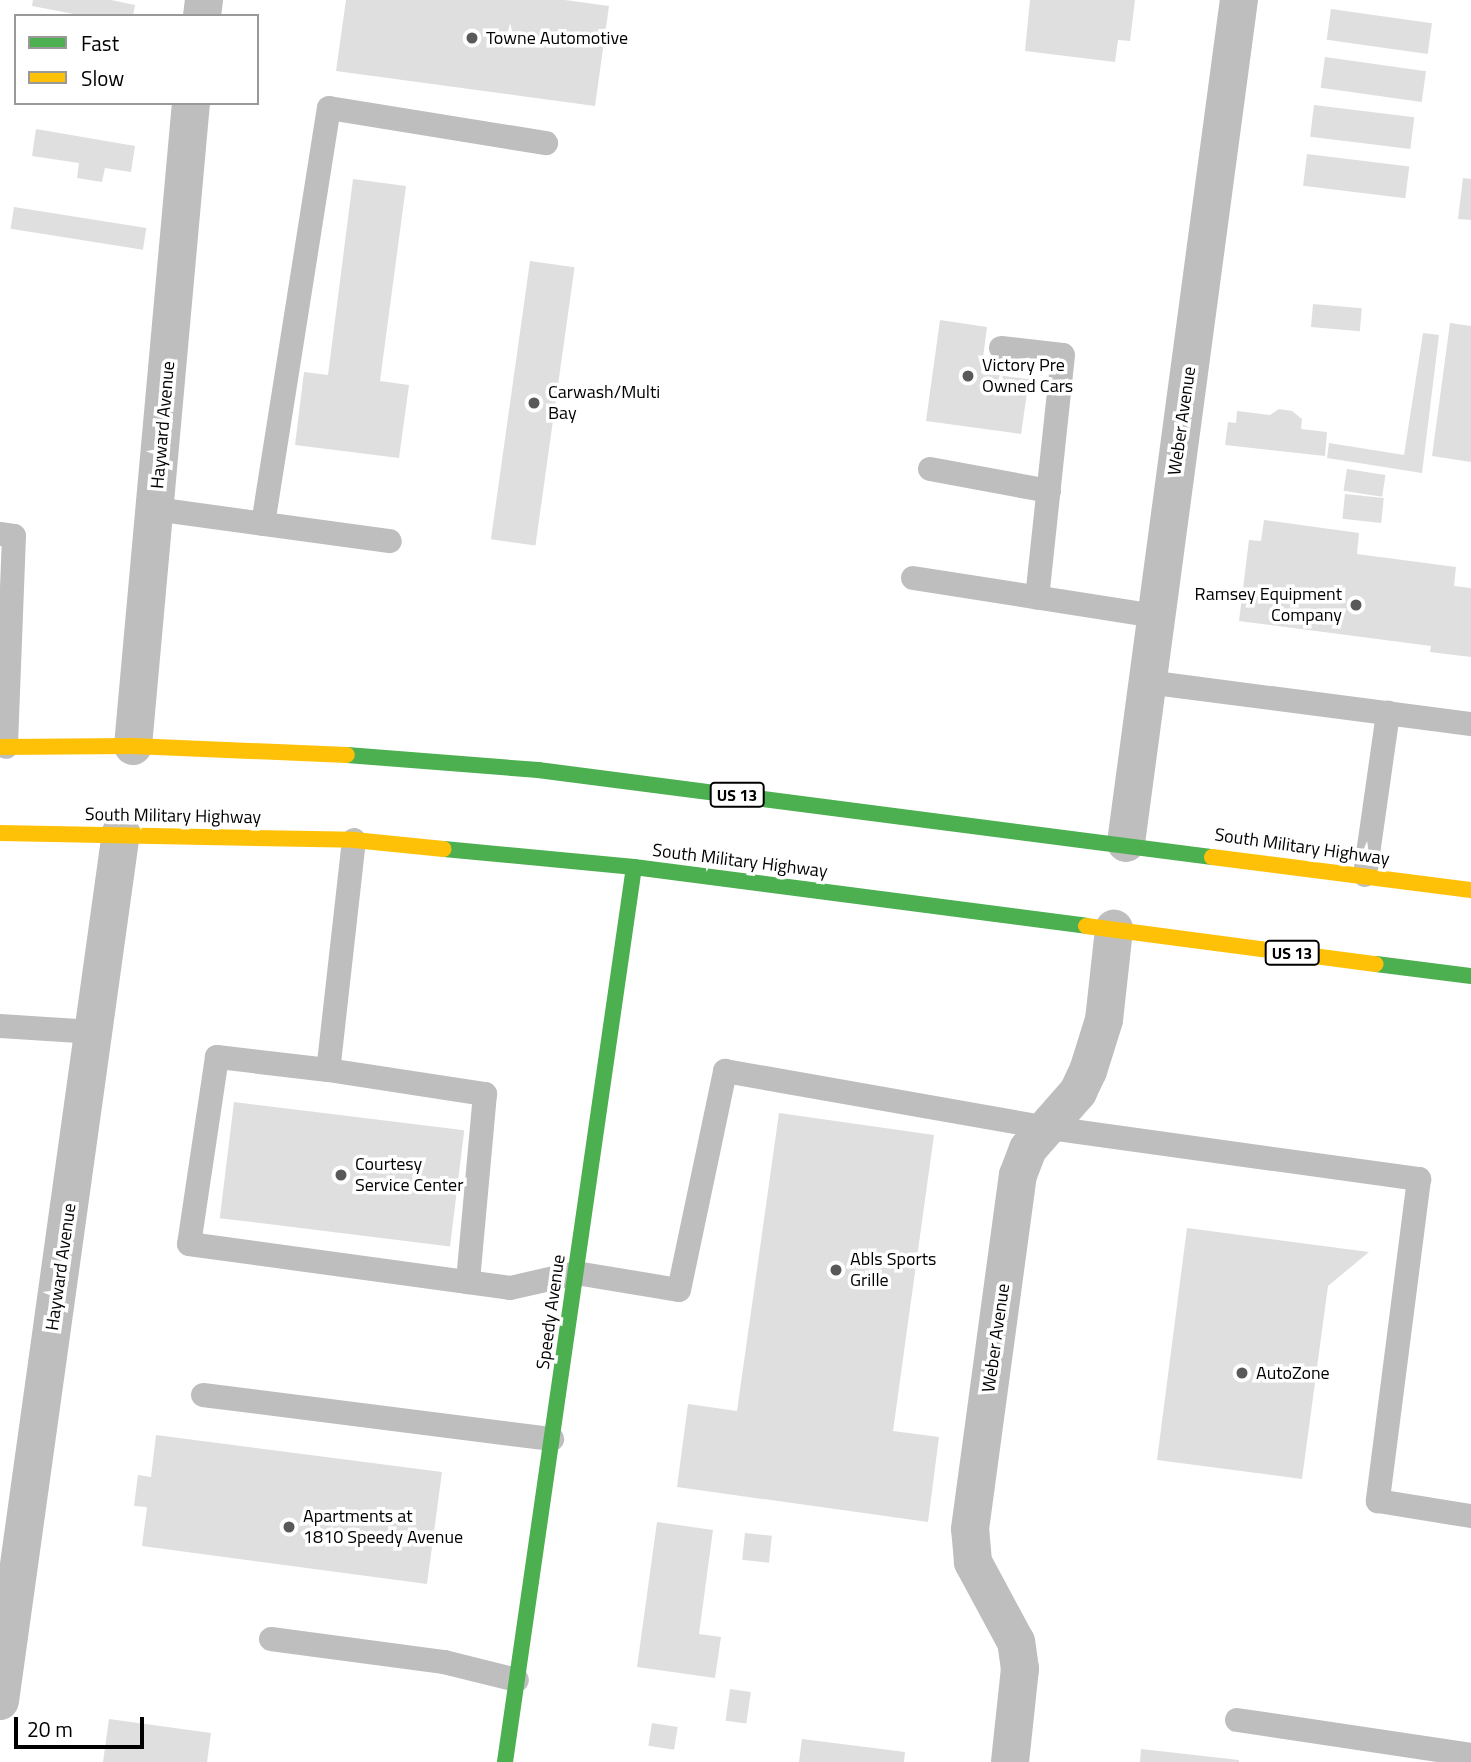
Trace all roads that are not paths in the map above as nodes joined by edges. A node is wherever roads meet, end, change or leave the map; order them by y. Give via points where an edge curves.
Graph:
1 (1239, 0) edge
2 (191, 105) edge
3 (546, 143) dead end
4 (1001, 348) dead end
5 (930, 469) dead end
6 (1049, 491) junction
7 (155, 509) junction
8 (263, 524) junction
9 (0, 534) edge
10 (390, 541) dead end
11 (913, 578) dead end
12 (1037, 598) junction
13 (1156, 616) junction
14 (1147, 682) junction
15 (1388, 713) junction
16 (1471, 724) edge
17 (133, 746) junction
18 (3, 747) edge
19 (0, 832) edge
20 (121, 832) junction
21 (354, 840) junction
22 (1126, 843) junction
23 (634, 867) junction
24 (1365, 875) junction
25 (1471, 890) edge
26 (1114, 929) junction
27 (1471, 976) edge
28 (0, 1026) edge
29 (94, 1032) junction
30 (328, 1070) junction
31 (1043, 1127) junction
32 (576, 1273) junction
33 (468, 1282) junction
34 (203, 1395) dead end
35 (552, 1439) junction
36 (1471, 1516) edge
37 (271, 1639) dead end
38 (517, 1680) junction
39 (0, 1694) edge
40 (1237, 1720) dead end
41 (1471, 1755) edge
42 (505, 1762) edge
43 (1010, 1762) edge

1 - 13 street, Weber Avenue
2 - 7 street, Hayward Avenue
3 - 8 lane via 329,108
4 - 6 lane via 1063,355
5 - 6 lane
6 - 12 lane
7 - 8 lane
7 - 17 street, Hayward Avenue
8 - 10 lane
9 - 18 lane via 14,536
11 - 12 lane
12 - 13 lane
13 - 14 street, Weber Avenue
14 - 15 lane
14 - 22 street, Weber Avenue
15 - 16 lane
15 - 24 lane
17 - 18 main road, South Military Highway / US 13
17 - 22 main road, South Military Highway / US 13 via 345,755 538,770
19 - 20 main road, South Military Highway / US 13
20 - 21 main road, South Military Highway / US 13
20 - 29 street, Hayward Avenue
21 - 23 main road, South Military Highway / US 13
21 - 30 lane
22 - 24 main road, South Military Highway / US 13
23 - 26 main road, South Military Highway / US 13
23 - 32 main road, Speedy Avenue
24 - 25 main road, South Military Highway / US 13
26 - 27 main road, South Military Highway / US 13
26 - 31 street, Weber Avenue via 1104,1020 1088,1071 1078,1092
28 - 29 lane
29 - 39 street, Hayward Avenue
30 - 33 lane via 485,1094
30 - 33 lane via 217,1057 189,1244
31 - 32 lane via 725,1070 679,1290
31 - 36 lane via 1419,1179 1378,1501
31 - 43 street, Weber Avenue via 1018,1175 970,1529 973,1562 1016,1642 1020,1670
32 - 33 lane via 510,1289
32 - 35 main road, Speedy Avenue
34 - 35 lane
35 - 38 main road, Speedy Avenue
37 - 38 lane via 444,1662
38 - 42 main road, Speedy Avenue
40 - 41 lane

